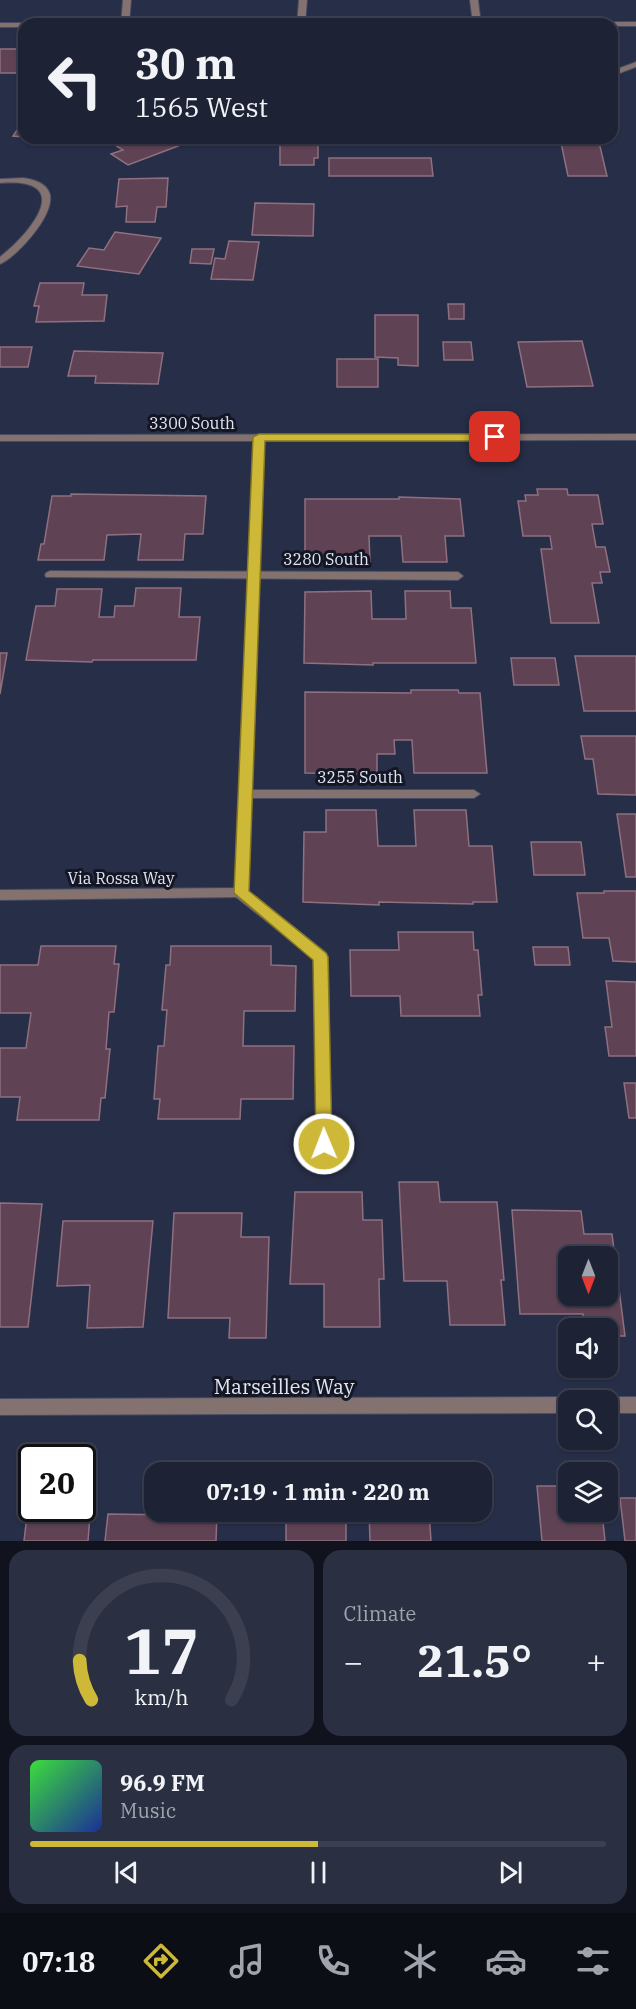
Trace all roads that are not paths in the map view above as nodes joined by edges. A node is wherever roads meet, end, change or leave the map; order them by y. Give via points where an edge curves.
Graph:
1 (128, 0) edge
2 (303, 0) edge
3 (474, 0) edge
4 (126, 18) edge
5 (302, 18) edge
6 (476, 18) edge
7 (618, 24) edge
8 (636, 24) edge
9 (0, 25) edge
10 (18, 25) edge
11 (632, 66) edge
12 (618, 72) edge
13 (0, 181) edge
14 (0, 261) edge
15 (259, 437) junction
16 (636, 437) edge
17 (0, 438) edge
18 (50, 575) dead end
19 (254, 576) junction
20 (458, 576) dead end
21 (245, 794) junction
22 (474, 794) dead end
23 (241, 893) junction
24 (0, 895) edge
25 (324, 1144) dead end
26 (558, 1405) edge
27 (618, 1405) edge
28 (636, 1405) edge
29 (0, 1407) edge

1 - 4 street
2 - 5 street
3 - 6 street
7 - 8 street
9 - 10 street
11 - 12 street
13 - 14 street via 37,184 43,189 46,203 35,225
15 - 16 street, 3300 South
15 - 17 street, 3300 South
15 - 19 street
18 - 19 street, 3280 South
19 - 20 street, 3280 South
19 - 21 street
21 - 22 street, 3255 South
21 - 23 street
23 - 24 street, Via Rossa Way
23 - 25 street via 321,957
26 - 29 street, Marseilles Way
27 - 28 street

